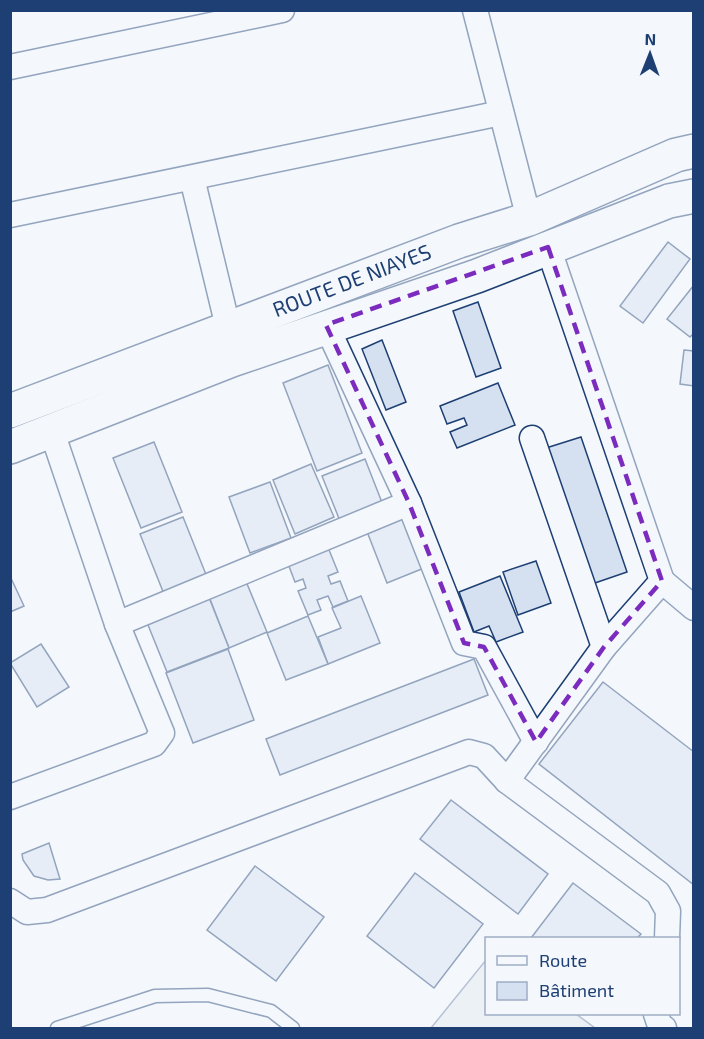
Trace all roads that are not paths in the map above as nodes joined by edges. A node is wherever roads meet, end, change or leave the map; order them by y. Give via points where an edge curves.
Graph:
1 (282, 10) edge
2 (475, 10) edge
3 (10, 67) edge
4 (501, 113) junction
5 (693, 151) edge
6 (192, 178) junction
7 (693, 196) edge
8 (10, 214) edge
9 (529, 219) junction
10 (549, 247) junction
11 (326, 326) junction
12 (228, 327) junction
13 (10, 411) edge
14 (52, 432) junction
15 (532, 438) dead end
16 (10, 447) edge
17 (409, 503) junction
18 (662, 581) junction
19 (693, 608) edge
20 (117, 624) junction
21 (604, 647) junction
22 (536, 742) junction
23 (507, 781) junction
24 (10, 797) edge
25 (10, 901) edge
26 (668, 937) edge
27 (656, 1015) edge
28 (57, 1029) edge
29 (293, 1029) edge
30 (664, 1029) edge

1 - 3 street
2 - 4 street
4 - 6 street
4 - 9 street
5 - 9 main road, ROUTE DE NIAYES
6 - 8 street
6 - 12 street
7 - 10 main road, ROUTE DE NIAYES via 669,201
9 - 12 main road, ROUTE DE NIAYES
10 - 11 main road, ROUTE DE NIAYES via 477,276
10 - 18 street
11 - 14 main road, ROUTE DE NIAYES
11 - 17 street
12 - 13 main road, ROUTE DE NIAYES
14 - 16 main road, ROUTE DE NIAYES
14 - 20 street
15 - 21 street
17 - 20 street
17 - 22 street via 464,643 484,647
18 - 19 street
18 - 21 street
20 - 24 street via 162,733 160,739
21 - 22 street
22 - 23 street
23 - 25 street via 484,756 469,753 47,910 27,912
23 - 26 street via 658,893 668,911
27 - 30 street
28 - 29 lane via 155,996 208,995 271,1011

